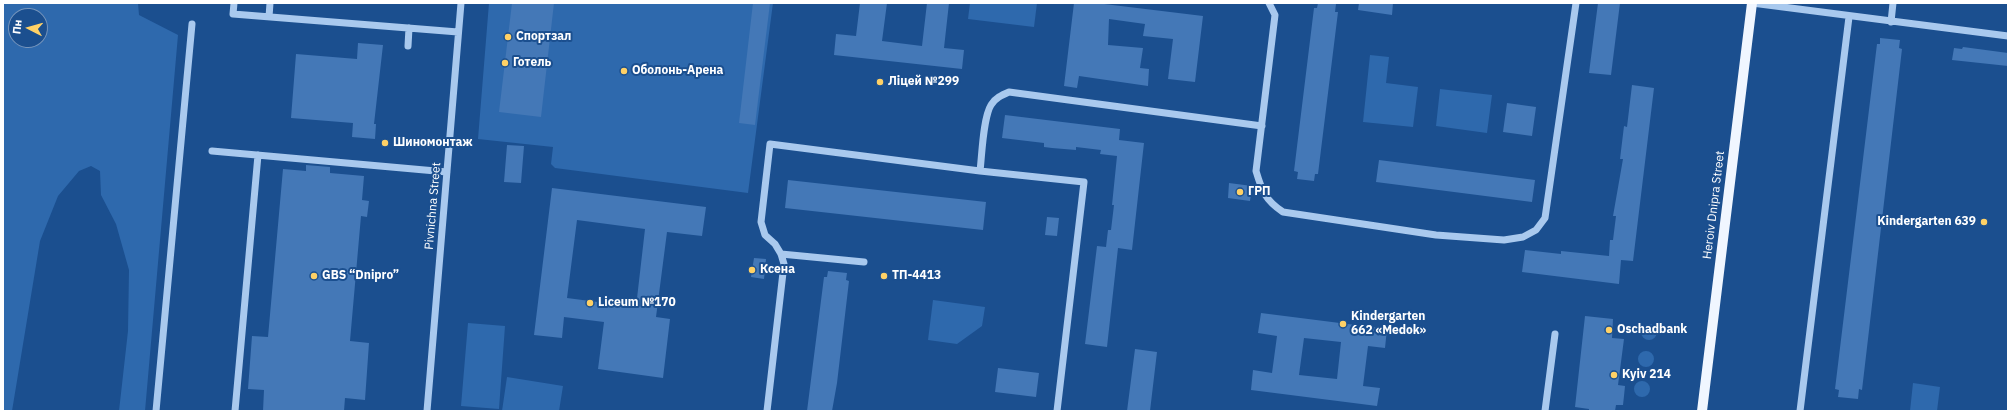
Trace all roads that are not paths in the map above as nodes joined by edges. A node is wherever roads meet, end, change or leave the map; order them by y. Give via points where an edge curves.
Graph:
1 (234, 3) edge
2 (270, 3) edge
3 (461, 3) edge
4 (1269, 3) edge
5 (1576, 3) edge
6 (1752, 3) edge
7 (1893, 3) edge
8 (1848, 16) junction
9 (269, 17) junction
10 (1891, 22) junction
11 (192, 24) dead end
12 (409, 28) junction
13 (458, 32) junction
14 (2008, 36) edge
15 (408, 46) dead end
16 (1262, 126) junction
17 (212, 151) dead end
18 (258, 155) junction
19 (980, 171) junction
20 (447, 172) junction
21 (781, 254) junction
22 (864, 262) dead end
23 (1555, 334) dead end
24 (156, 411) edge
25 (235, 411) edge
26 (427, 411) edge
27 (767, 411) edge
28 (1056, 411) edge
29 (1545, 411) edge
30 (1702, 411) edge
31 (1800, 411) edge

1 - 9 street via 233,14
2 - 9 street
3 - 13 street, Pivnichna Street
4 - 16 street via 1275,15
5 - 16 street via 1545,218 1536,230 1523,237 1504,240 1436,235 1283,212 1270,204 1261,189 1256,171
6 - 8 street
6 - 30 main road, Heroiv Dnipra Street
7 - 10 street
8 - 10 street
8 - 31 street
9 - 12 street
10 - 14 street
11 - 24 street
12 - 13 street
12 - 15 street
13 - 20 street, Pivnichna Street
16 - 19 street via 1009,92 1000,96 988,113
17 - 18 street
18 - 20 street via 396,164
18 - 25 street
19 - 21 street via 770,144 761,222 765,235
19 - 28 street via 1084,182
20 - 26 street, Pivnichna Street
21 - 22 street
21 - 27 street via 784,264
23 - 29 street

